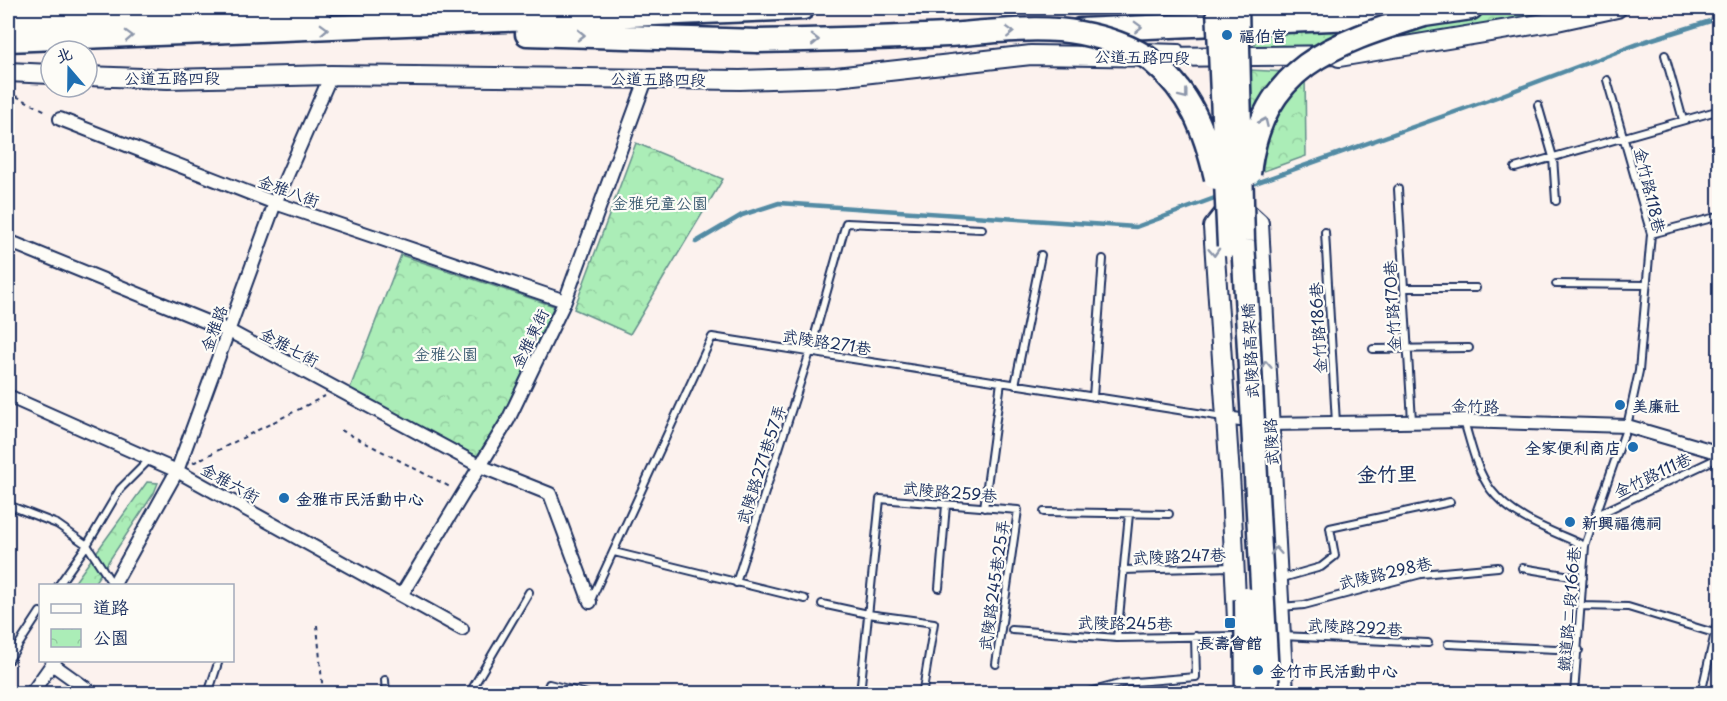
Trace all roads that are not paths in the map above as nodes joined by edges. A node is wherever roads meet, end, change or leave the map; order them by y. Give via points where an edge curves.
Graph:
1 (321, 8) edge
2 (802, 8) edge
3 (1471, 8) edge
4 (1617, 8) edge
5 (1228, 15) edge
6 (1424, 15) junction
7 (8, 19) edge
8 (461, 23) junction
9 (1038, 31) junction
10 (8, 40) edge
11 (1102, 46) dead end
12 (1092, 47) dead end
13 (1226, 53) junction
14 (1031, 55) junction
15 (1665, 55) dead end
16 (8, 72) edge
17 (39, 73) edge
18 (331, 75) junction
19 (99, 76) edge
20 (647, 77) junction
21 (1607, 80) dead end
22 (1538, 105) dead end
23 (1719, 110) edge
24 (60, 118) road end
25 (1683, 120) junction
26 (1624, 137) junction
27 (1552, 157) junction
28 (1515, 168) dead end
29 (1398, 189) dead end
30 (1234, 201) junction
31 (1556, 201) dead end
32 (275, 203) junction
33 (1719, 216) edge
34 (982, 230) dead end
35 (1325, 232) dead end
36 (1651, 234) junction
37 (8, 241) edge
38 (1236, 241) junction
39 (1041, 255) dead end
40 (1103, 259) dead end
41 (1556, 284) dead end
42 (1646, 285) junction
43 (1404, 288) junction
44 (1476, 288) dead end
45 (565, 301) junction
46 (229, 331) junction
47 (1408, 348) junction
48 (1469, 348) dead end
49 (1373, 349) dead end
50 (810, 352) junction
51 (1001, 382) junction
52 (1015, 385) junction
53 (8, 396) edge
54 (1093, 397) junction
55 (1226, 418) junction
56 (1412, 421) junction
57 (1463, 421) junction
58 (1336, 423) junction
59 (1269, 424) junction
60 (1627, 426) junction
61 (1719, 455) edge
62 (150, 459) junction
63 (480, 466) junction
64 (177, 471) junction
65 (1272, 488) junction
66 (1231, 491) junction
67 (1450, 502) dead end
68 (8, 505) edge
69 (946, 505) junction
70 (984, 508) junction
71 (1018, 510) joint
72 (1044, 512) dead end
73 (1129, 514) junction
74 (1169, 514) dead end
75 (1597, 515) junction
76 (87, 545) junction
77 (1585, 546) junction
78 (614, 552) junction
79 (1234, 567) junction
80 (1498, 567) dead end
81 (1522, 568) dead end
82 (1123, 570) junction
83 (1583, 578) junction
84 (1278, 580) junction
85 (736, 583) junction
86 (59, 584) edge
87 (112, 584) edge
88 (114, 584) edge
89 (939, 588) dead end
90 (529, 592) dead end
91 (402, 594) junction
92 (805, 599) dead end
93 (590, 602) joint
94 (822, 604) dead end
95 (1581, 606) junction
96 (1280, 607) junction
97 (1719, 611) edge
98 (39, 614) edge
99 (868, 614) junction
100 (1249, 628) junction
101 (462, 629) dead end
102 (1012, 630) dead end
103 (1714, 633) junction
104 (1195, 636) junction
105 (1281, 636) junction
106 (1117, 638) junction
107 (1428, 644) dead end
108 (1448, 644) dead end
109 (1579, 651) junction
110 (8, 661) edge
111 (54, 662) edge
112 (218, 662) edge
113 (996, 664) dead end
114 (385, 680) dead end
115 (922, 690) dead end
116 (31, 693) edge
117 (94, 693) edge
118 (208, 693) edge
119 (386, 693) edge
120 (469, 693) edge
121 (545, 693) edge
122 (587, 693) edge
123 (860, 693) edge
124 (1082, 693) edge
125 (1237, 693) edge
126 (1247, 693) edge
127 (1254, 693) edge
128 (1266, 693) edge
129 (1284, 693) edge
130 (1574, 693) edge
131 (1701, 693) edge

1 - 7 highway
2 - 8 highway
3 - 6 highway
4 - 13 street, 公道五路四段 via 1300,64
5 - 6 highway, bridge
9 -> 5 highway, bridge
5 - 38 highway, 武陵路高架橋, bridge
38 -> 6 highway, bridge via 1261,127 1277,95 1316,57 1342,43
8 -> 9 highway, bridge via 483,32 508,34 756,41
10 -> 8 highway
9 -> 38 highway, bridge via 1079,33 1119,45 1150,59 1173,81 1191,104 1204,135
11 - 13 lane
12 - 14 lane
13 - 14 street, 公道五路四段
13 - 30 street
14 - 20 street, 公道五路四段 via 836,77
15 - 25 lane
16 - 17 street
18 - 19 street, 公道五路四段
18 - 20 street, 公道五路四段 via 482,79
18 - 32 street, 金雅路
20 - 45 street, 金雅東街
21 - 26 lane
22 - 27 lane
23 - 25 lane, 金竹路118巷
24 - 32 street, 金雅八街
25 - 26 lane, 金竹路118巷
26 - 27 lane, 金竹路118巷
26 - 36 lane, 金竹路118巷
27 - 28 lane, 金竹路118巷
27 - 31 lane
29 - 43 lane, 金竹路170巷
30 -> 55 street via 1213,227
59 -> 30 street, 武陵路 via 1259,223
32 - 45 street, 金雅八街
32 - 46 street, 金雅路
33 - 36 lane
34 - 50 lane, 武陵路271巷57弄 via 846,223
35 - 58 lane, 金竹路186巷
36 - 42 lane, 金竹路118巷
37 - 46 street, 金雅七街
38 - 100 highway, 武陵路高架橋, bridge
39 - 52 lane
40 - 54 lane
41 - 42 lane
42 - 60 lane, 金竹路118巷 via 1639,371
43 - 44 lane
43 - 47 lane, 金竹路170巷
45 - 63 street, 金雅東街 via 508,420
46 - 63 street, 金雅七街
46 - 64 street, 金雅路
47 - 48 lane
47 - 49 lane
47 - 56 lane, 金竹路170巷
50 - 51 lane, 武陵路271巷
50 - 78 lane, 武陵路271巷 via 712,337
50 - 85 lane, 武陵路271巷57弄
51 - 52 lane, 武陵路271巷
51 - 70 lane
52 - 54 lane, 武陵路271巷
53 - 62 street, 金雅六街
54 - 55 lane, 武陵路271巷
55 - 59 street, 金竹路
55 - 66 street
56 - 57 street, 金竹路
56 - 58 street, 金竹路
57 - 60 street, 金竹路
57 - 77 lane via 1479,468 1491,489 1512,511
58 - 59 street, 金竹路
59 - 65 street, 武陵路
60 - 61 street, 金竹路
60 - 75 lane, 鐵道路二段166巷
61 - 75 lane, 金竹路111巷
62 - 64 street, 金雅六街
62 - 76 lane via 120,489
63 - 91 street, 金雅東街
63 - 93 street, 金雅七街 via 550,495
64 - 88 street, 金雅路
64 - 91 street, 金雅六街
65 - 66 street
84 -> 65 street, 武陵路
66 - 79 street
67 - 84 lane via 1330,528 1335,556 1321,567
68 - 76 lane via 57,524
69 - 70 lane, 武陵路259巷
69 - 89 lane
69 - 99 lane, 武陵路259巷 via 880,499
70 - 71 lane, 武陵路259巷
71 - 113 lane, 武陵路245巷25弄
72 - 73 lane
73 - 74 lane
73 - 82 lane
75 - 77 lane, 鐵道路二段166巷
76 - 86 lane
76 - 87 lane
77 - 83 lane, 鐵道路二段166巷
78 - 85 lane
78 - 93 lane, 武陵路271巷
79 - 82 lane, 武陵路247巷
79 - 100 street
80 - 96 lane, 武陵路298巷 via 1421,574 1304,605
81 - 83 lane
82 - 106 lane
83 - 95 lane, 鐵道路二段166巷
84 - 96 street, 武陵路
85 - 92 lane
90 - 120 lane
91 - 101 street, 金雅六街
94 - 99 lane
95 - 103 lane via 1628,607
95 - 109 lane, 鐵道路二段166巷
96 - 105 street, 武陵路
97 - 103 lane
98 - 110 lane
99 - 115 lane via 934,623
99 - 123 lane
100 - 104 lane, 武陵路245巷
100 - 105 street
100 - 125 street
100 - 126 highway, 武陵路高架橋, bridge
100 - 127 highway, bridge
100 - 128 highway, 武陵路高架橋, bridge
102 - 106 lane, 武陵路245巷
103 - 131 lane
104 - 106 lane, 武陵路245巷
104 - 124 lane via 1196,677 1122,683
105 - 107 lane, 武陵路292巷
105 - 129 street, 武陵路
108 - 109 lane
109 - 130 lane, 鐵道路二段166巷
111 - 116 street
111 - 117 street
112 - 118 lane
114 - 119 lane
121 - 122 lane via 549,684

